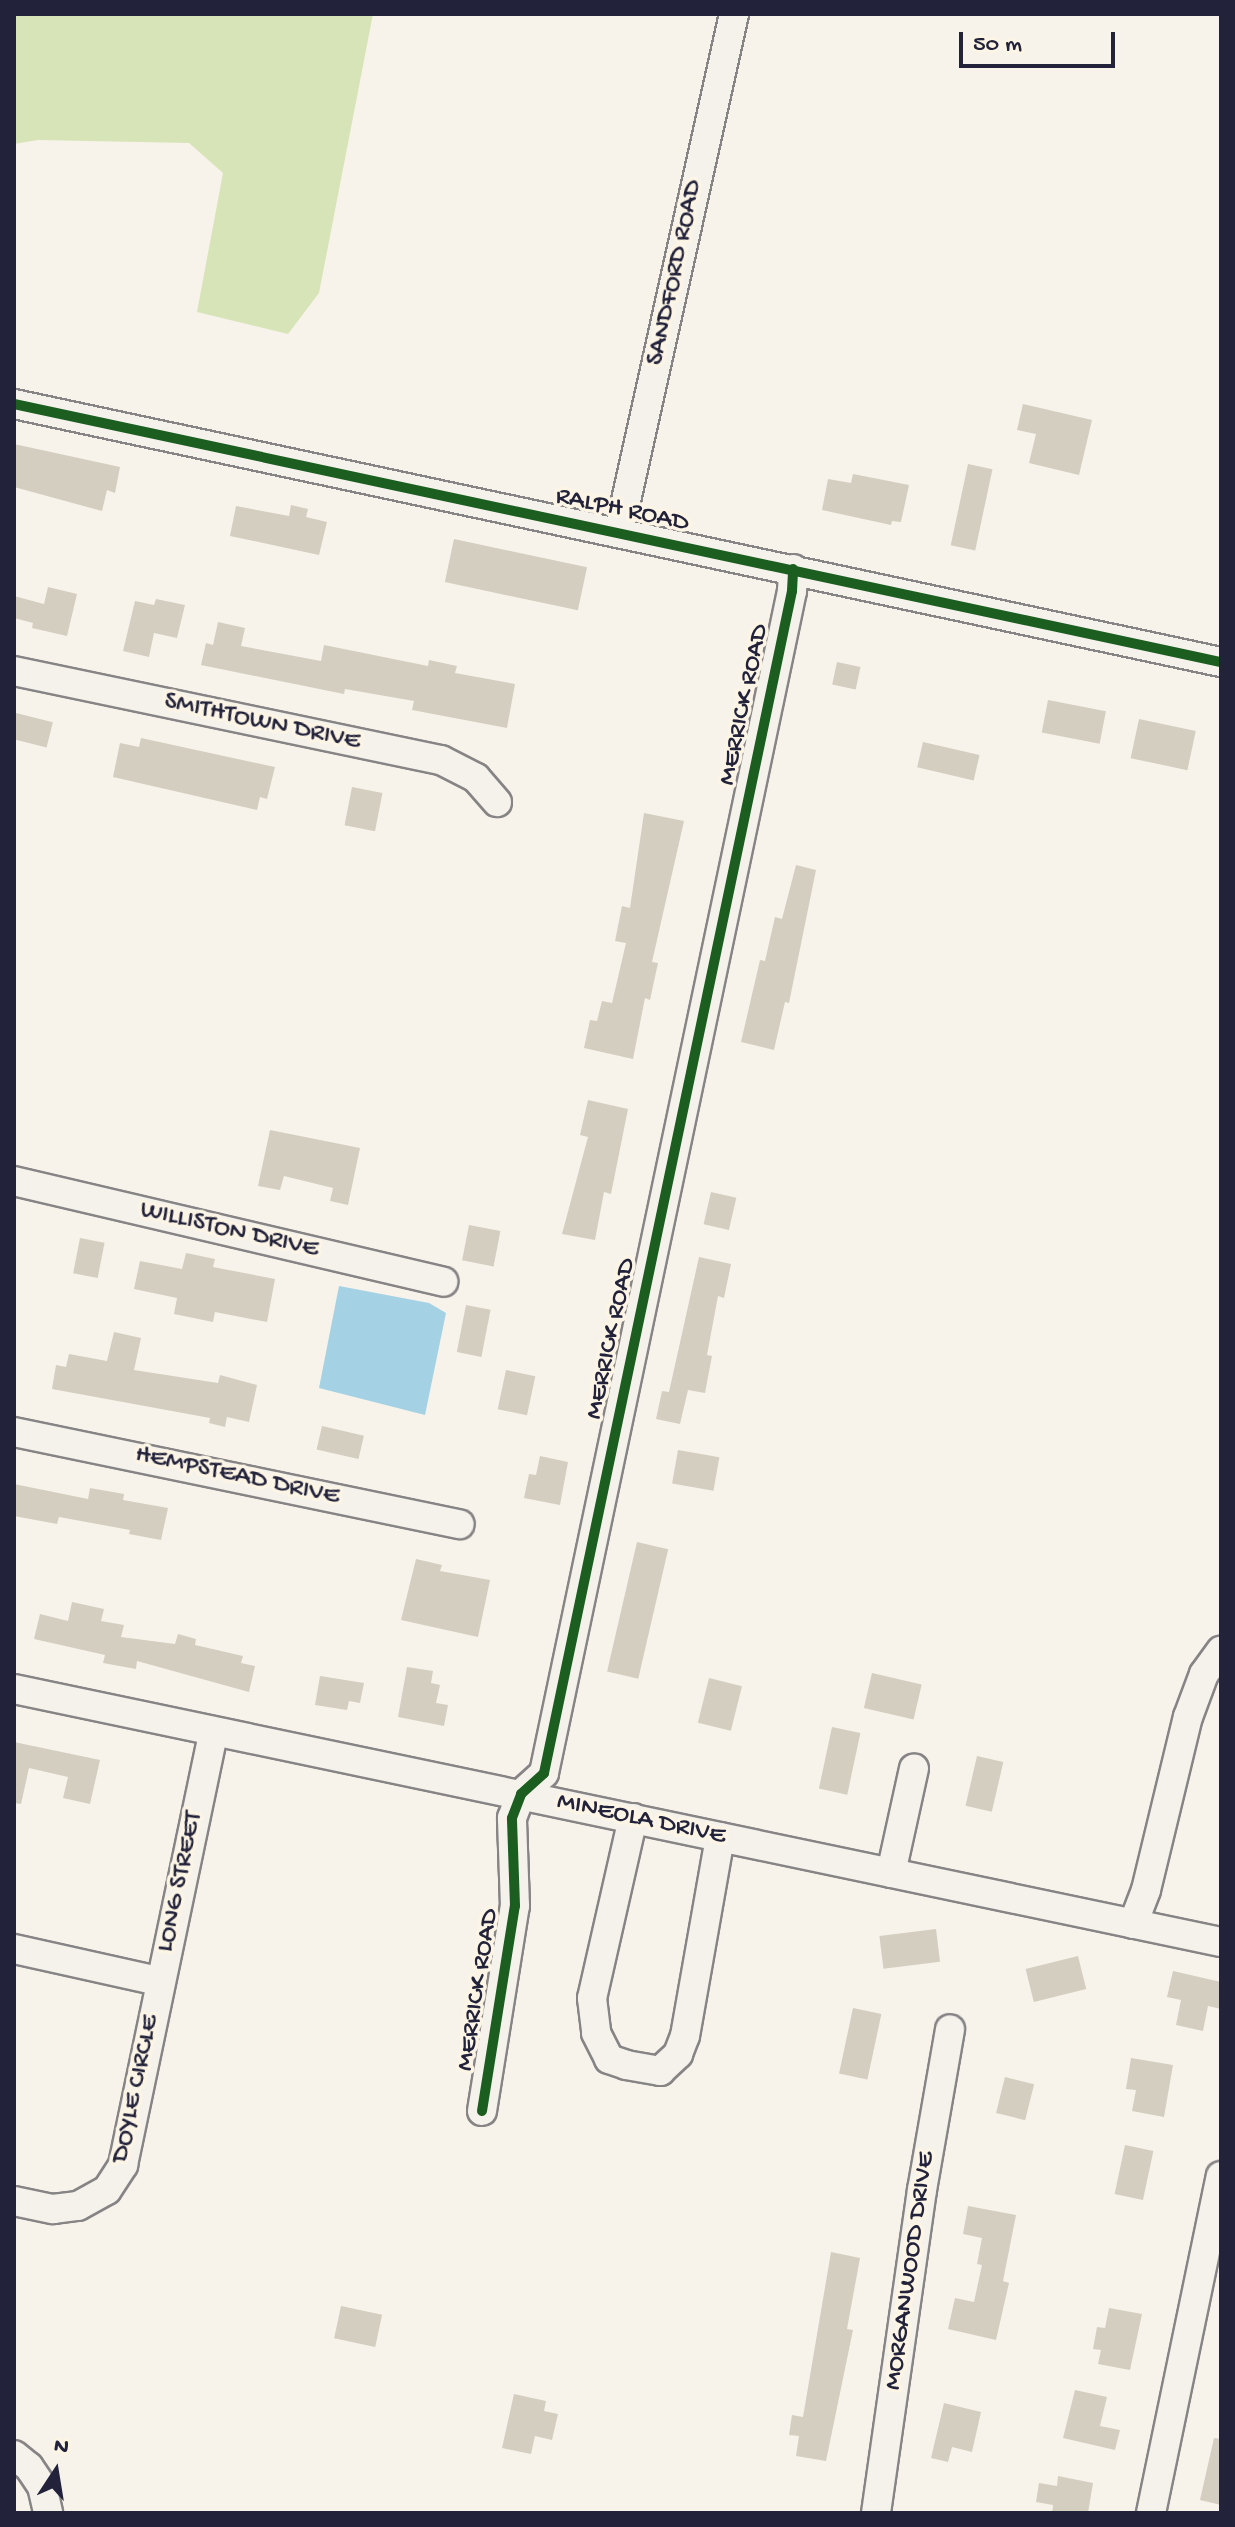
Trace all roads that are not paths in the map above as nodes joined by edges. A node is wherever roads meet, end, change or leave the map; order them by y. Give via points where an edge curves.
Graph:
1 (734, 14) edge
2 (14, 404) edge
3 (619, 532) junction
4 (793, 569) junction
5 (1221, 662) edge
6 (14, 671) edge
7 (497, 802) dead end
8 (14, 1181) edge
9 (443, 1282) dead end
10 (14, 1432) edge
11 (460, 1524) dead end
12 (1221, 1651) edge
13 (14, 1689) edge
14 (213, 1733) junction
15 (914, 1768) dead end
16 (521, 1794) junction
17 (633, 1818) junction
18 (720, 1837) junction
19 (891, 1873) junction
20 (1133, 1924) junction
21 (1221, 1942) edge
22 (14, 1949) edge
23 (158, 1981) junction
24 (950, 2029) dead end
25 (482, 2111) dead end
26 (1221, 2176) edge
27 (14, 2201) edge
28 (14, 2455) edge
29 (48, 2513) edge
30 (876, 2513) edge
31 (1151, 2513) edge

1 - 3 street, SANDFORD ROAD
2 - 3 street, RALPH ROAD
3 - 4 street, RALPH ROAD
4 - 5 street, RALPH ROAD
4 - 16 street, MERRICK ROAD via 544,1773
6 - 7 street, SMITHTOWN DRIVE via 441,760 476,778
8 - 9 street, WILLISTON DRIVE
10 - 11 street, HEMPSTEAD DRIVE
12 - 20 street via 1204,1674 1188,1717
13 - 14 street, MINEOLA DRIVE
14 - 16 street, MINEOLA DRIVE
14 - 23 street, LONG STREET
15 - 19 street
16 - 17 street, MINEOLA DRIVE
16 - 25 street, MERRICK ROAD via 512,1818 515,1906
17 - 18 street, MINEOLA DRIVE
17 - 18 street via 592,1998 596,2033 609,2059 626,2065 660,2071 678,2054
18 - 19 street, MINEOLA DRIVE
19 - 20 street, MINEOLA DRIVE
20 - 21 street, MINEOLA DRIVE
22 - 23 street, LONG STREET
23 - 27 street, DOYLE CIRCLE via 116,2179 94,2200 63,2210
24 - 30 street, MORGANWOOD DRIVE
26 - 31 street
28 - 29 street via 42,2486

